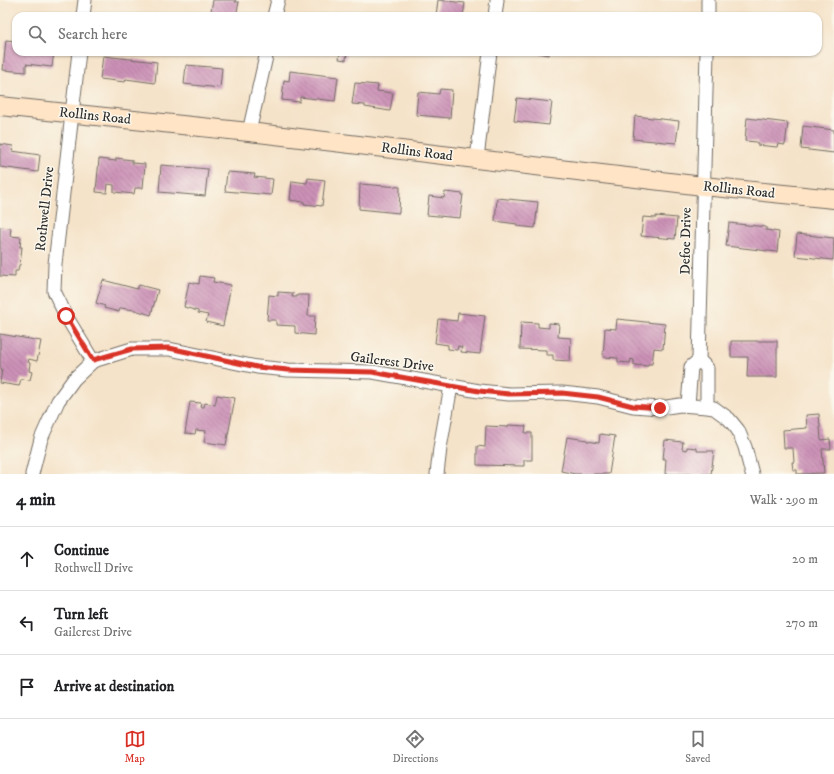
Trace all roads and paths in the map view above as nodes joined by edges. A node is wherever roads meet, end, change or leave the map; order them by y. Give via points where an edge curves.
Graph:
1 (85, 0) edge
2 (278, 0) edge
3 (497, 0) edge
4 (708, 0) edge
5 (84, 12) edge
6 (275, 12) edge
7 (496, 12) edge
8 (708, 12) edge
9 (78, 56) edge
10 (265, 56) edge
11 (490, 56) edge
12 (707, 56) edge
13 (0, 106) edge
14 (71, 114) junction
15 (249, 132) junction
16 (477, 158) junction
17 (703, 186) junction
18 (834, 199) edge
19 (93, 360) junction
20 (699, 360) junction
21 (451, 386) junction
22 (688, 405) junction
23 (707, 407) junction
24 (32, 474) edge
25 (437, 474) edge
26 (752, 474) edge

1 - 5 street
2 - 6 street
3 - 7 street
4 - 8 street
9 - 14 street, Rothwell Drive
10 - 15 street
11 - 16 street
12 - 17 street, Defoe Drive
13 - 14 street, Rollins Road
14 - 15 street, Rollins Road
14 - 19 street, Rothwell Drive via 54,291
15 - 16 street, Rollins Road
16 - 17 street, Rollins Road
17 - 18 street, Rollins Road
17 - 20 street, Defoe Drive
19 - 21 street, Gailcrest Drive via 132,349 169,348 257,367 372,372
19 - 24 street via 74,378 58,401 41,439
20 - 22 street, Defoe Drive via 691,366
20 - 23 street, Defoe Drive via 707,368
21 - 22 street, Gailcrest Drive via 509,394 562,393 598,397 633,406 660,408
21 - 25 street
22 - 23 street, Gailcrest Drive
23 - 26 street via 714,408 729,419 738,430

